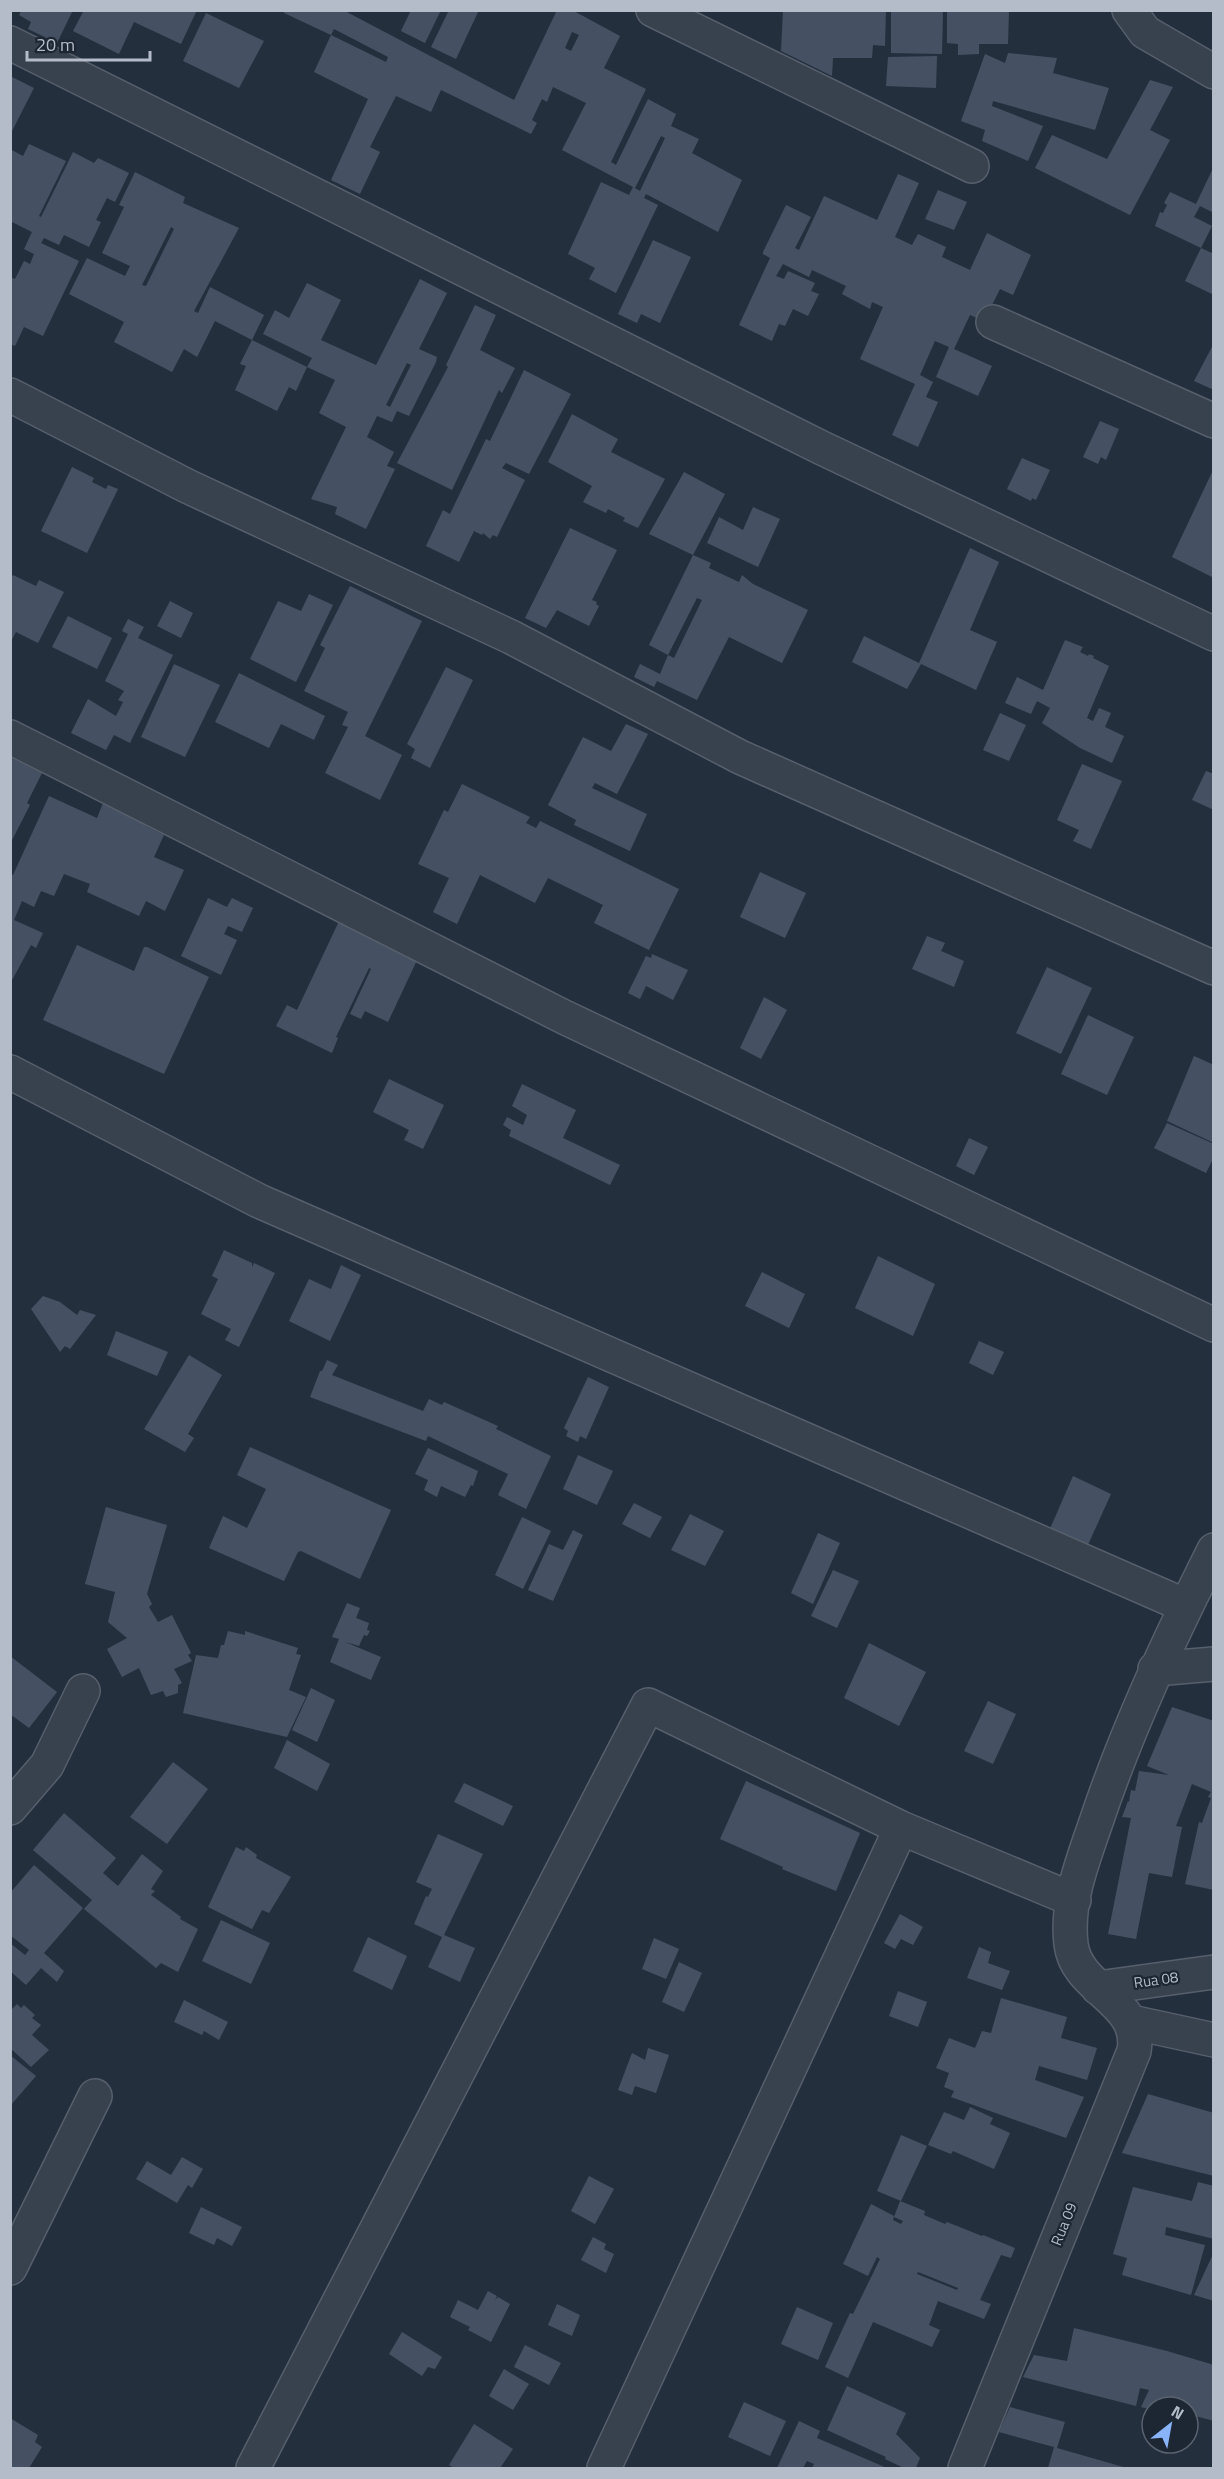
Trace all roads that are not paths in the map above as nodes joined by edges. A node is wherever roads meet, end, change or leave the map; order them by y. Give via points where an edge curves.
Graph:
1 (653, 10) edge
2 (1129, 10) edge
3 (10, 43) edge
4 (1214, 72) edge
5 (972, 166) dead end
6 (993, 322) dead end
7 (10, 396) edge
8 (1214, 421) edge
9 (1214, 634) edge
10 (10, 737) edge
11 (1214, 968) edge
12 (10, 1072) edge
13 (1214, 1325) edge
14 (1214, 1550) edge
15 (1186, 1606) junction
16 (1214, 1664) edge
17 (1155, 1669) junction
18 (83, 1691) dead end
19 (10, 1808) edge
20 (901, 1828) junction
21 (1074, 1900) junction
22 (1214, 1971) edge
23 (1098, 1988) junction
24 (1131, 2022) junction
25 (1214, 2040) edge
26 (95, 2096) dead end
27 (10, 2268) edge
28 (253, 2469) edge
29 (604, 2469) edge
30 (964, 2469) edge

1 - 5 street
2 - 4 street via 1145,32
3 - 9 street via 822,447
6 - 8 street
7 - 11 street via 187,486 511,637 740,757
10 - 13 street via 564,1017
12 - 15 street via 259,1201
14 - 15 street
15 - 17 street
16 - 17 street
17 - 21 street via 1110,1780
18 - 19 street via 46,1766
20 - 21 street
20 - 28 street via 648,1705
20 - 29 street
21 - 23 street via 1069,1925 1071,1948 1076,1962
22 - 23 street, Rua 08
23 - 24 street
24 - 25 street
24 - 30 street, Rua 09 via 1136,2041 1134,2051
26 - 27 street

